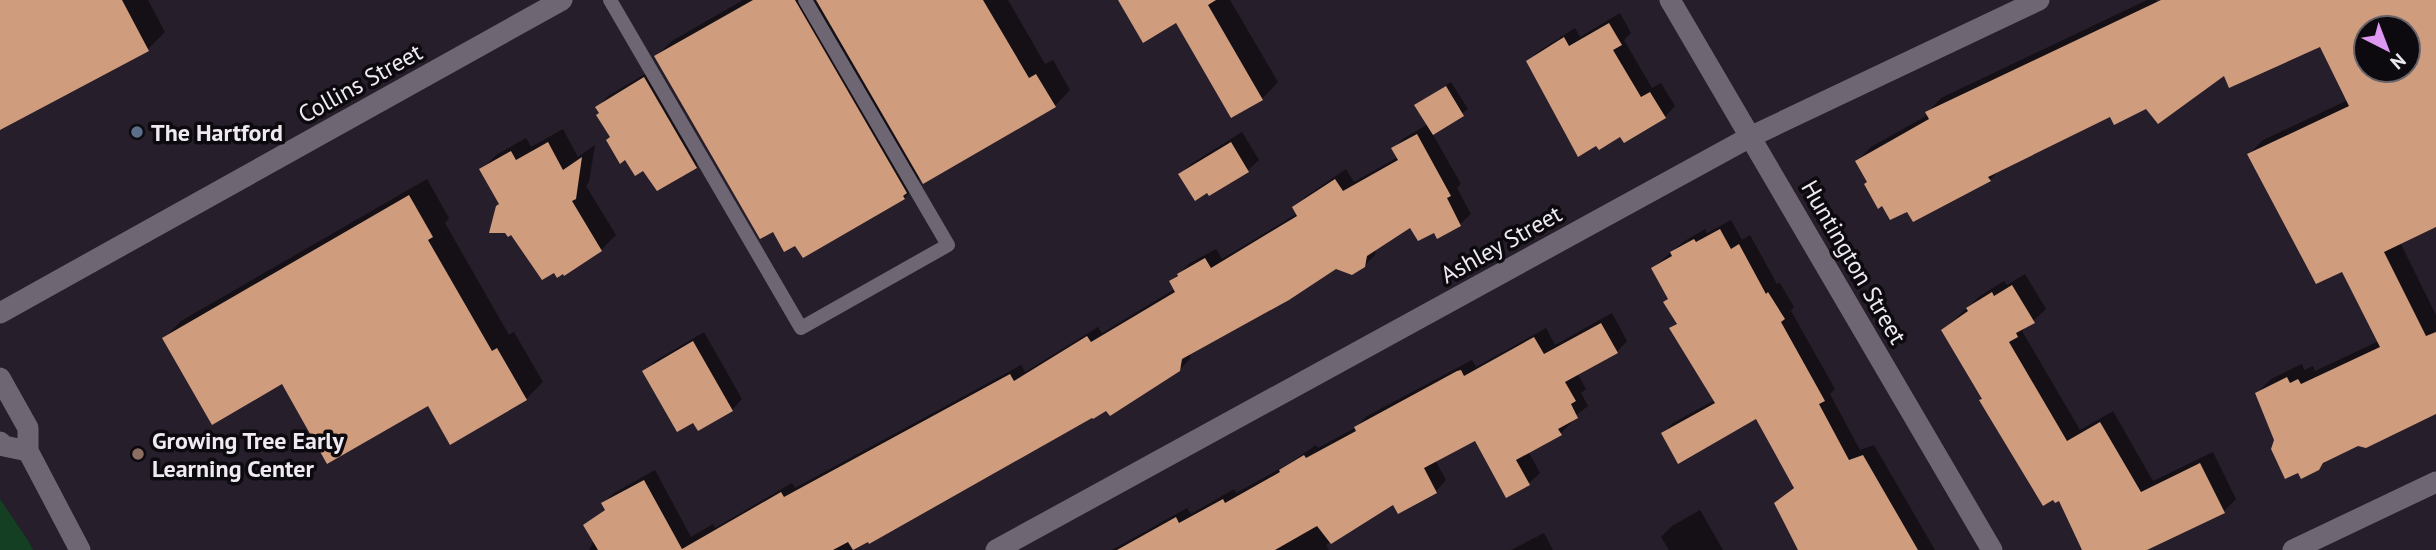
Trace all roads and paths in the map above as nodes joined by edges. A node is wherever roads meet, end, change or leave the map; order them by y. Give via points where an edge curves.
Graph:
1 (562, 0) edge
2 (610, 0) edge
3 (804, 0) edge
4 (1670, 0) edge
5 (2039, 0) edge
6 (1750, 137) junction
7 (0, 313) edge
8 (0, 378) edge
9 (0, 442) edge
10 (28, 451) junction
11 (2436, 482) edge
12 (80, 550) edge
13 (996, 550) edge
14 (1992, 550) edge
15 (2292, 550) edge

1 - 7 street, Collins Street
2 - 3 lane via 801,328 948,245
4 - 6 street, Huntington Street
5 - 6 street, Ashley Street
6 - 13 street, Ashley Street
6 - 14 street, Huntington Street
8 - 10 street via 28,428
9 - 10 street
10 - 12 street
11 - 15 street

